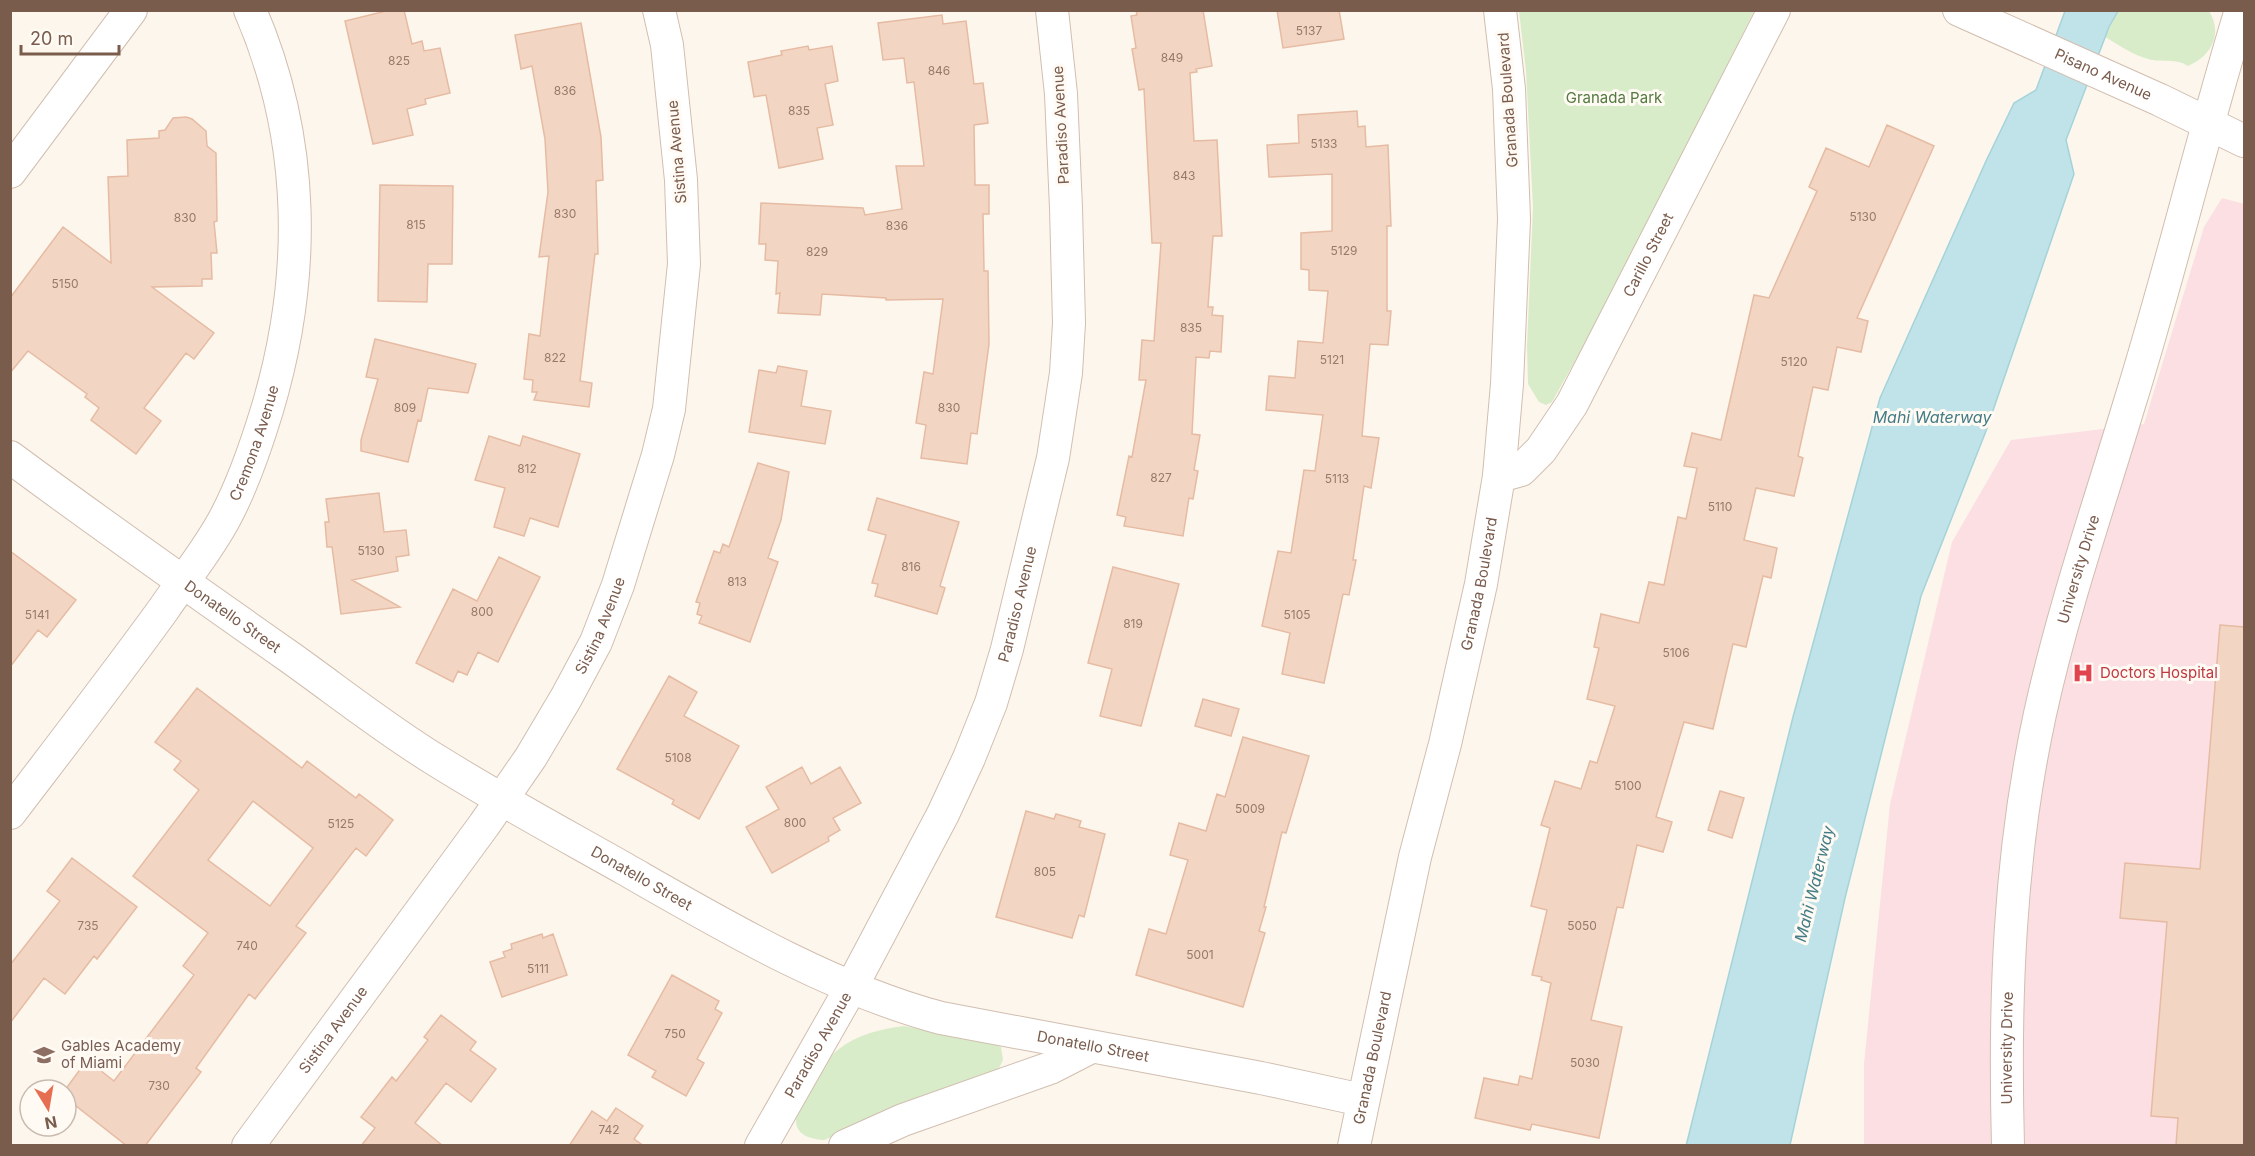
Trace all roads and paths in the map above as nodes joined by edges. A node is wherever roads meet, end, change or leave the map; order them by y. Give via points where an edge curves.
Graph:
1 (131, 10) edge
2 (250, 10) edge
3 (1052, 10) edge
4 (1500, 10) edge
5 (1774, 10) edge
6 (1959, 10) edge
7 (2241, 10) edge
8 (662, 11) edge
9 (2207, 122) junction
10 (2244, 141) edge
11 (10, 172) edge
12 (10, 457) edge
13 (1499, 476) junction
14 (184, 581) junction
15 (502, 799) junction
16 (10, 813) edge
17 (852, 986) junction
18 (1091, 1047) junction
19 (1362, 1100) junction
20 (248, 1146) edge
21 (761, 1146) edge
22 (845, 1146) edge
23 (1354, 1146) edge
24 (2008, 1146) edge

1 - 11 street
2 - 14 street, Cremona Avenue via 272,69 285,121 293,176 293,292 274,387 243,480 220,528
3 - 17 street, Paradiso Avenue via 1061,94 1069,323 1053,458 991,703 943,814
4 - 13 street, Granada Boulevard via 1509,89 1514,219
5 - 13 street, Carillo Street via 1572,404 1521,470
6 - 9 street, Pisano Avenue
7 - 9 street, University Drive
8 - 15 street, Sistina Avenue via 681,180 684,264 669,409 642,513 596,642 537,747
9 - 10 street, Pisano Avenue
9 - 24 street, University Drive via 2132,396 2062,624 2033,752 2014,881 2010,944
12 - 14 street, Donatello Street
13 - 19 street, Granada Boulevard via 1481,584
14 - 15 street, Donatello Street via 437,761
14 - 16 street, Cremona Avenue
15 - 17 street, Donatello Street via 773,951
15 - 20 street, Sistina Avenue
17 - 18 street, Donatello Street via 941,1018
17 - 21 street, Paradiso Avenue
18 - 19 street, Donatello Street
18 - 22 street via 1050,1068 903,1120
19 - 23 street, Granada Boulevard

